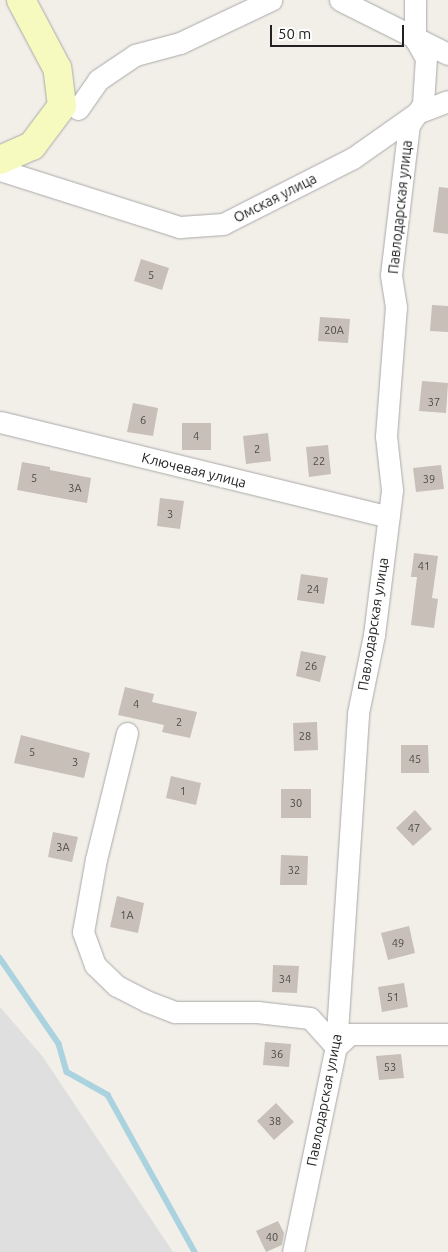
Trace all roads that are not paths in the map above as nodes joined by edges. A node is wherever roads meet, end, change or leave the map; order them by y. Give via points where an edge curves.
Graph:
1 (22, 0) edge
2 (271, 0) edge
3 (340, 0) edge
4 (415, 0) edge
5 (415, 39) junction
6 (448, 54) edge
7 (448, 101) edge
8 (78, 109) dead end
9 (417, 113) junction
10 (0, 160) edge
11 (0, 170) edge
12 (0, 422) edge
13 (389, 517) junction
14 (126, 733) dead end
15 (448, 1034) edge
16 (336, 1047) junction
17 (293, 1252) edge

1 - 10 street via 57,68 62,106 32,146
2 - 8 street via 180,43 136,55 98,80
3 - 5 street
4 - 5 street, Павлодарская улица
5 - 6 street
5 - 9 street, Павлодарская улица via 426,58 423,104
7 - 9 street, Омская улица
9 - 11 street, Омская улица via 353,158 223,224 180,227
9 - 13 street, Павлодарская улица via 409,125 391,275 396,307 386,436 392,490
12 - 13 street, Ключевая улица
13 - 16 street, Павлодарская улица via 374,635 358,713
14 - 16 street via 96,859 83,932 95,965 117,986 175,1012 257,1012 310,1018
15 - 16 street via 350,1034
16 - 17 street, Павлодарская улица

